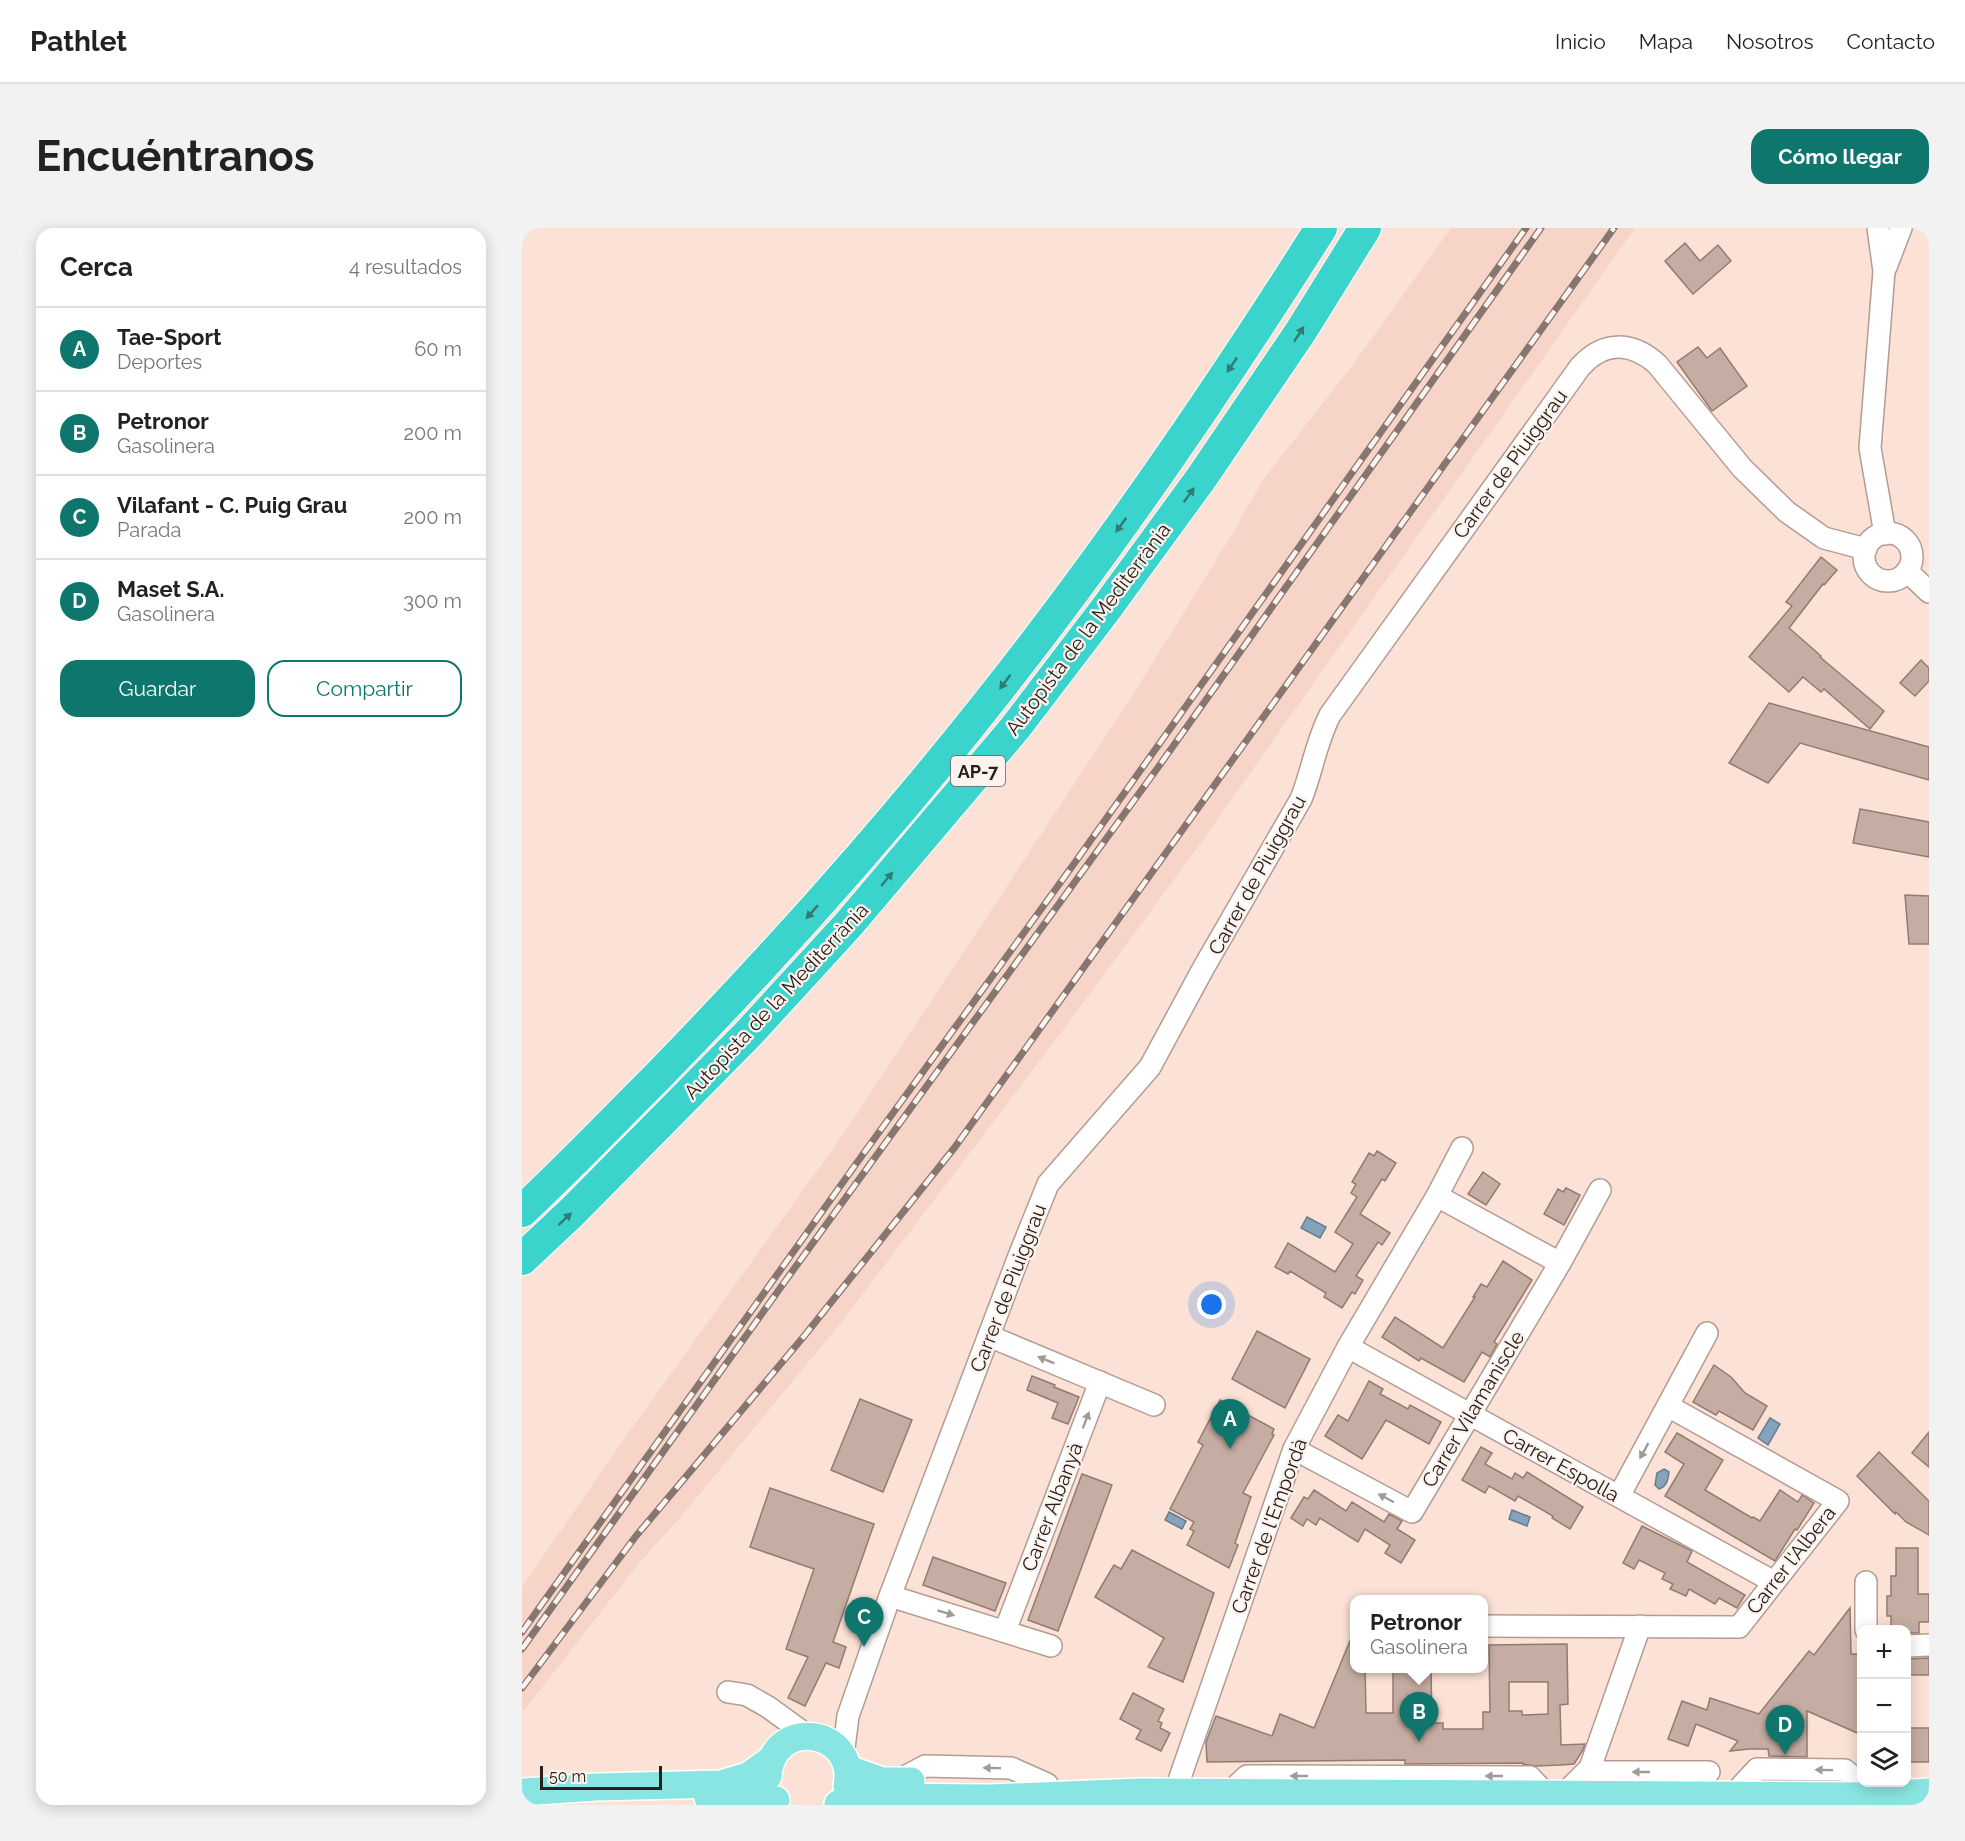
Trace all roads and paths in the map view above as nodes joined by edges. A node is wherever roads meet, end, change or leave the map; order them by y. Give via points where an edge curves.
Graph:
1 (1321, 228) edge
2 (1365, 228) edge
3 (1878, 228) edge
4 (1900, 228) edge
5 (1884, 271) junction
6 (1885, 534) junction
7 (1866, 549) junction
8 (1907, 571) junction
9 (1929, 592) edge
10 (1462, 1148) dead end
11 (1600, 1190) dead end
12 (1437, 1196) junction
13 (522, 1210) edge
14 (522, 1258) edge
15 (1560, 1263) junction
16 (1707, 1332) dead end
17 (989, 1336) junction
18 (1348, 1347) junction
19 (1100, 1382) junction
20 (1154, 1405) dead end
21 (1668, 1406) junction
22 (1470, 1414) junction
23 (1294, 1449) junction
24 (1619, 1497) junction
25 (1774, 1582) junction
26 (1866, 1582) dead end
27 (890, 1596) junction
28 (1866, 1625) edge
29 (1488, 1626) edge
30 (1640, 1626) junction
31 (1005, 1631) junction
32 (1929, 1645) edge
33 (1051, 1646) dead end
34 (1911, 1646) edge
35 (728, 1692) dead end
36 (768, 1707) junction
37 (849, 1716) junction
38 (813, 1736) junction
39 (774, 1755) junction
40 (845, 1762) junction
41 (1590, 1768) junction
42 (1701, 1780) junction
43 (1231, 1791) junction
44 (523, 1792) edge
45 (1929, 1792) edge
46 (910, 1794) edge
47 (1606, 1794) junction
48 (1155, 1795) edge
49 (1558, 1797) edge
50 (1317, 1798) edge
51 (1882, 1798) edge
52 (1394, 1799) edge
53 (778, 1803) edge
54 (1929, 1804) edge
55 (837, 1805) edge

1 -> 13 highway, Autopista de la Mediterrània / AP-7 via 1173,453 989,703 819,904 723,1010
14 -> 2 highway, Autopista de la Mediterrània / AP-7 via 748,1034 848,925 1015,728 1202,477
3 - 5 street
4 - 5 street
5 - 6 street via 1870,448
6 - 7 street via 1873,539
6 - 8 street via 1898,536 1909,545 1912,559
7 - 8 street via 1869,571 1880,580 1895,580
7 - 17 street, Carrer de Piuiggrau via 1824,538 1787,512 1742,468 1649,357 1618,347 1587,359 1330,715 1317,743 1301,800 1150,1067 1048,1184
8 - 9 street
10 - 12 street, Carrer de l'Empordà
11 - 15 street, Carrer Vilamaniscle
12 - 15 street
12 - 18 street, Carrer de l'Empordà
15 - 22 street, Carrer Vilamaniscle
16 - 21 street
19 -> 17 street
17 - 27 street, Carrer de Piuiggrau
18 - 22 street, Carrer Espolla
18 - 23 street, Carrer de l'Empordà
19 - 20 street
31 -> 19 street, Carrer Albanyà
21 -> 24 street
21 - 25 street, Carrer l'Albera via 1838,1501
22 -> 23 street, Carrer Vilamaniscle via 1412,1512
22 - 24 street, Carrer Espolla
23 - 48 street, Carrer de l'Empordà
24 - 25 street, Carrer Espolla
25 - 30 street, Carrer l'Albera via 1739,1627
26 - 28 street
27 -> 31 street
27 - 37 street, Carrer de Piuiggrau
29 - 30 street, Carrer l'Albera
30 - 41 street
31 - 33 street
32 - 34 street
35 - 36 street via 747,1695
36 - 38 street
36 - 39 street via 777,1737
37 - 38 street
37 - 40 street, Carrer de Piuiggrau
38 - 39 main road via 791,1740
38 - 40 main road via 829,1742
39 - 44 main road via 748,1776 721,1784
39 - 53 main road via 768,1780
40 - 46 main road
40 - 55 main road via 847,1788
42 -> 41 street
41 - 47 street
41 - 49 street
42 - 47 main road
42 - 51 main road via 1733,1795
43 - 48 main road
49 -> 43 street via 1530,1776 1247,1776
43 - 50 main road
44 - 53 main road via 592,1802 649,1803 731,1796
45 - 51 main road
46 - 48 main road
48 -> 46 main road via 1072,1784
46 - 55 main road
47 - 49 main road
49 - 52 main road
50 - 52 main road
51 - 54 main road

